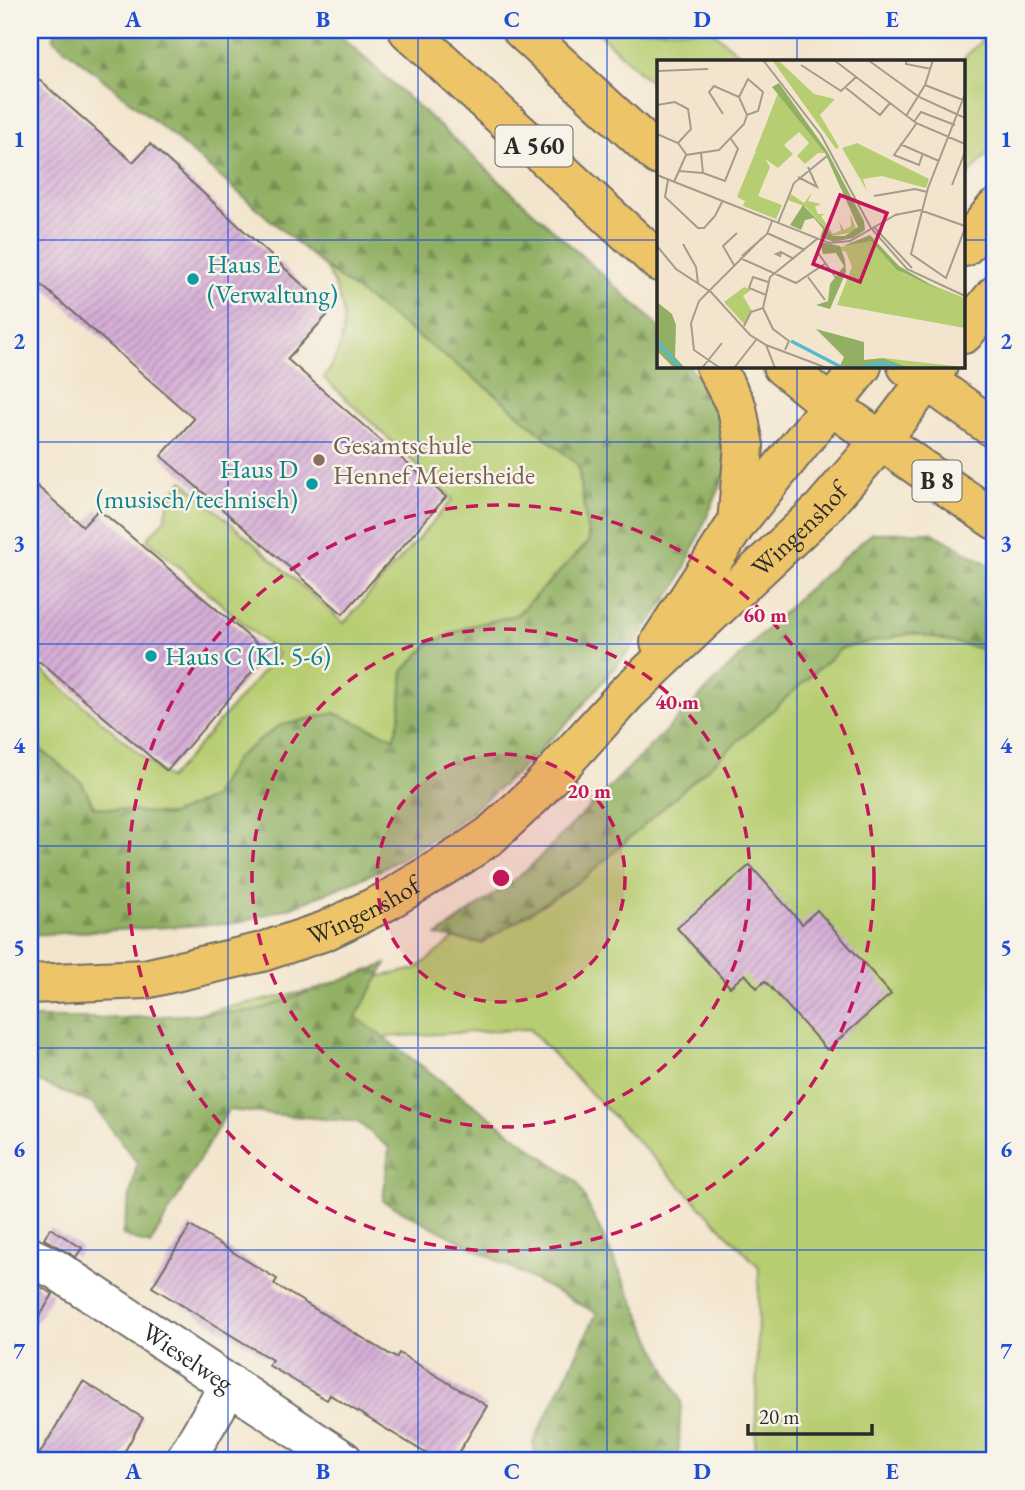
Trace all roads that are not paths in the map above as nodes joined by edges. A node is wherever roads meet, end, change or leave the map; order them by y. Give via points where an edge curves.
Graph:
1 (408, 30) edge
2 (522, 30) edge
3 (657, 154) edge
4 (995, 188) edge
5 (965, 204) edge
6 (995, 209) edge
7 (965, 246) edge
8 (657, 260) edge
9 (995, 295) edge
10 (965, 333) edge
11 (716, 368) edge
12 (784, 368) edge
13 (860, 368) edge
14 (924, 371) edge
15 (830, 405) junction
16 (995, 429) edge
17 (880, 442) junction
18 (995, 520) edge
19 (737, 523) junction
20 (626, 694) junction
21 (30, 984) edge
22 (30, 1256) edge
23 (230, 1384) junction
24 (185, 1460) edge
25 (343, 1460) edge

1 - 8 main road, A 560
2 - 3 main road, A 560
4 - 5 main road
6 - 7 main road
9 - 10 main road
11 - 19 main road via 737,408 744,446
12 - 15 main road
13 - 15 main road, Wingenshof
14 - 16 main road
14 - 17 main road, Wingenshof
15 - 17 main road, B 8
15 - 19 main road, Wingenshof
17 - 18 main road, B 8
17 - 20 main road, Wingenshof via 822,509
19 - 20 main road, Wingenshof
20 - 21 main road, Wingenshof via 491,835 385,902 325,931 262,952 145,979
22 - 23 street, Wieselweg
23 - 24 street
23 - 25 street, Wieselweg

